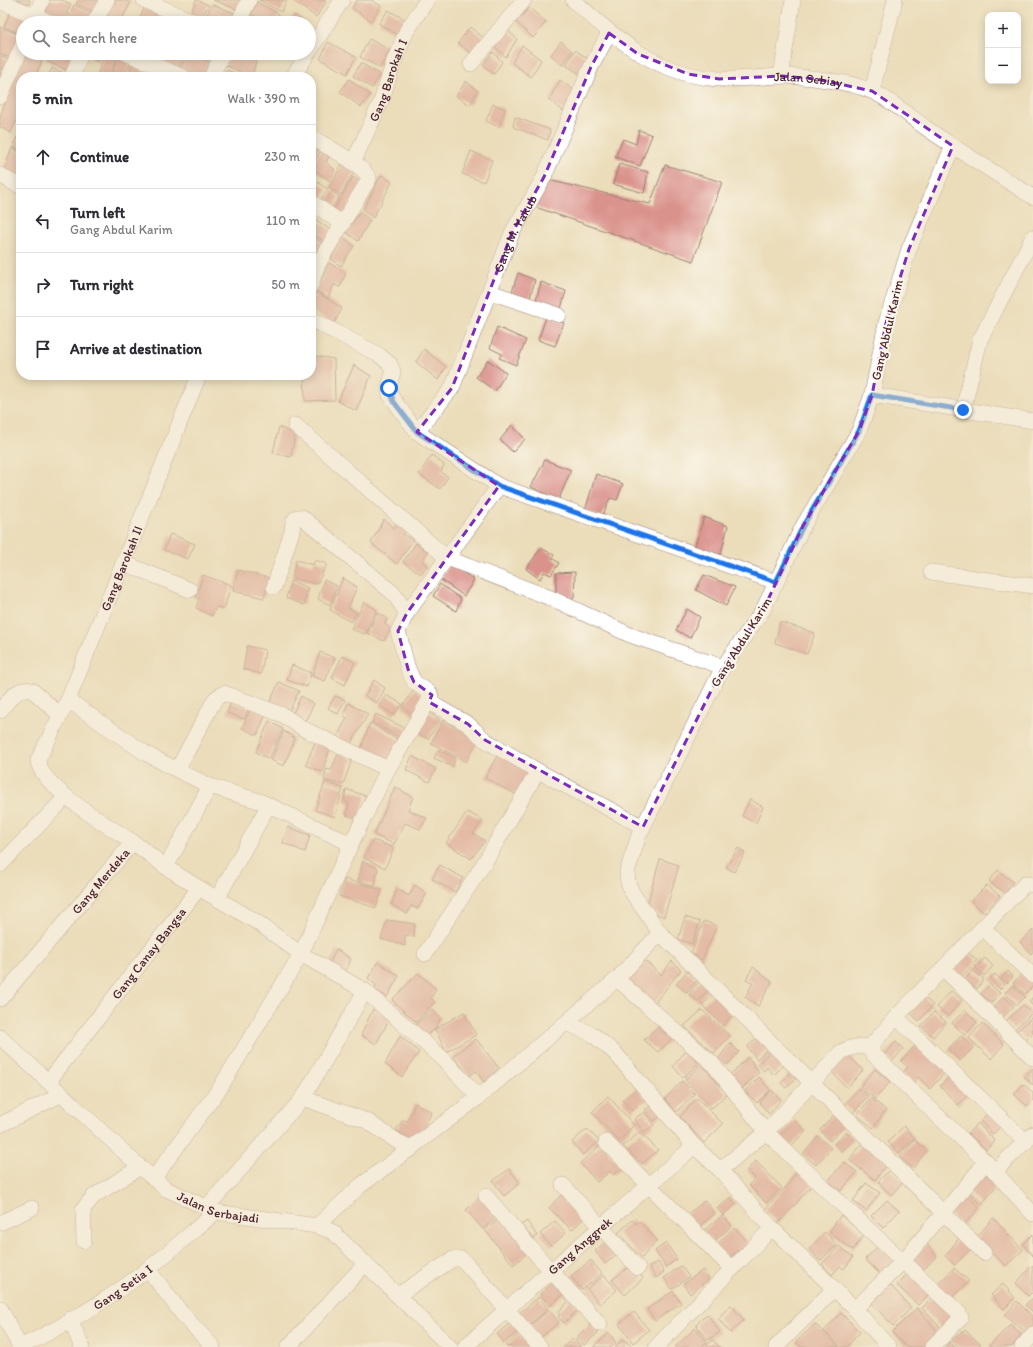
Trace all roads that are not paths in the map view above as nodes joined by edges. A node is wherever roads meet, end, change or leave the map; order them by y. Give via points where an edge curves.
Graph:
1 (42, 0) edge
2 (107, 0) edge
3 (144, 0) edge
4 (249, 0) edge
5 (342, 0) edge
6 (427, 0) edge
7 (524, 0) edge
8 (573, 0) edge
9 (793, 0) edge
10 (895, 0) edge
11 (0, 1) edge
12 (26, 16) edge
13 (35, 16) edge
14 (98, 16) edge
15 (181, 16) edge
16 (241, 16) edge
17 (609, 32) junction
18 (316, 41) edge
19 (16, 60) edge
20 (78, 60) edge
21 (143, 60) edge
22 (220, 60) edge
23 (304, 60) edge
24 (471, 64) dead end
25 (74, 72) edge
26 (171, 72) edge
27 (214, 72) edge
28 (296, 72) edge
29 (781, 76) junction
30 (872, 91) junction
31 (0, 97) edge
32 (316, 140) edge
33 (953, 146) junction
34 (353, 163) junction
35 (0, 175) edge
36 (16, 183) edge
37 (1033, 197) edge
38 (316, 205) edge
39 (343, 224) junction
40 (1033, 237) edge
41 (316, 259) edge
42 (490, 292) junction
43 (560, 316) dead end
44 (316, 322) edge
45 (197, 380) edge
46 (872, 395) junction
47 (963, 410) junction
48 (1033, 421) edge
49 (295, 425) dead end
50 (417, 432) junction
51 (499, 486) junction
52 (447, 558) junction
53 (124, 563) junction
54 (931, 572) dead end
55 (776, 582) junction
56 (1033, 586) edge
57 (274, 587) dead end
58 (190, 590) dead end
59 (407, 613) junction
60 (723, 667) junction
61 (68, 700) junction
62 (428, 702) junction
63 (0, 711) edge
64 (60, 715) junction
65 (38, 760) joint
66 (388, 769) junction
67 (178, 770) junction
68 (538, 771) junction
69 (210, 786) junction
70 (66, 797) junction
71 (268, 806) junction
72 (643, 827) junction
73 (132, 842) junction
74 (351, 844) junction
75 (0, 865) edge
76 (166, 867) junction
77 (1033, 885) edge
78 (199, 888) junction
79 (217, 899) junction
80 (983, 928) junction
81 (660, 933) junction
82 (301, 954) junction
83 (425, 954) dead end
84 (944, 968) junction
85 (1033, 976) edge
86 (617, 979) junction
87 (365, 991) junction
88 (0, 998) edge
89 (896, 1017) junction
90 (566, 1023) junction
91 (0, 1037) edge
92 (870, 1047) junction
93 (1033, 1058) edge
94 (49, 1081) junction
95 (812, 1084) junction
96 (62, 1094) junction
97 (480, 1097) junction
98 (303, 1098) junction
99 (0, 1125) edge
100 (766, 1132) junction
101 (1030, 1138) edge
102 (606, 1142) dead end
103 (694, 1146) junction
104 (410, 1150) junction
105 (140, 1167) junction
106 (990, 1167) junction
107 (720, 1170) junction
108 (154, 1178) junction
109 (563, 1185) dead end
110 (649, 1186) junction
111 (486, 1196) dead end
112 (32, 1208) dead end
113 (211, 1210) junction
114 (942, 1214) junction
115 (1033, 1214) edge
116 (0, 1223) edge
117 (317, 1226) junction
118 (602, 1227) junction
119 (772, 1228) junction
120 (84, 1241) dead end
121 (984, 1253) dead end
122 (904, 1260) junction
123 (366, 1263) junction
124 (638, 1268) dead end
125 (148, 1269) junction
126 (732, 1269) junction
127 (550, 1270) junction
128 (834, 1289) junction
129 (398, 1295) junction
130 (0, 1308) edge
131 (507, 1308) junction
132 (855, 1309) junction
133 (70, 1319) junction
134 (600, 1324) dead end
135 (1033, 1334) edge
136 (660, 1346) edge
137 (20, 1347) edge
138 (82, 1347) edge
139 (213, 1347) edge
140 (288, 1347) edge
141 (450, 1347) edge
142 (465, 1347) edge
143 (540, 1347) edge
144 (776, 1347) edge
145 (889, 1347) edge
146 (932, 1347) edge
147 (1022, 1347) edge

1 - 13 street
2 - 14 street
3 - 15 street
4 - 16 street
5 - 18 street
6 - 34 street, Gang Barokah I via 407,30 382,99
7 - 24 street
8 - 17 street, Jalan Sebiay
9 - 29 street
10 - 30 street
11 - 12 street
17 - 29 street, Jalan Sebiay via 638,54 688,74 719,79
17 - 42 street, Gang M. Yakub via 591,67 544,177 512,233
19 - 31 street
20 - 25 street
21 - 26 street
22 - 27 street
23 - 28 street
29 - 30 street, Jalan Sebiay via 828,81
30 - 33 street, Jalan Sebiay
32 - 34 street
33 - 37 street, Jalan Sebiay
33 - 46 street, Gang Abdul Karim via 909,250 897,286 886,323
34 - 39 street via 368,174 369,179
35 - 36 street
38 - 39 street
39 - 41 street
40 - 47 street via 980,340
42 - 43 street
42 - 50 street, Gang M. Yakub via 452,388
44 - 50 street via 379,355 390,364 393,372 390,395
45 - 53 street, Gang Barokah II
46 - 47 street
46 - 55 street, Gang Abdul Karim via 859,431 803,526
47 - 48 street
49 - 52 street
50 - 51 street
51 - 52 street
51 - 55 street
52 - 59 street
52 - 60 street via 553,599 630,635
53 - 58 street
53 - 61 street, Gang Barokah II
54 - 56 street
55 - 60 street, Gang Abdul Karim via 763,610
57 - 59 street via 293,522 297,517 302,517 393,593
59 - 62 street via 398,631 408,669 414,682 430,693
60 - 72 street, Gang Abdul Karim
61 - 64 street, Gang Barokah II
61 - 67 street via 145,753
62 - 66 street
62 - 68 street via 468,724 485,740
63 - 64 street via 15,692 28,689
64 - 65 street, Gang Barokah II
65 - 70 street, Gang Merdeka via 38,767 42,773
66 - 67 street via 283,716 224,693 215,699
66 - 74 street
67 - 69 street
68 - 72 street
68 - 83 street via 483,865
69 - 71 street
69 - 76 street
70 - 73 street, Gang Merdeka
70 - 75 street
71 - 74 street
71 - 79 street
72 - 81 street, Gang Abdul Karim via 628,872 628,883
73 - 76 street
73 - 88 street, Gang Merdeka
74 - 82 street
76 - 78 street
77 - 80 street via 1025,884
78 - 79 street
78 - 94 street, Gang Canay Bangsa
79 - 82 street via 257,922
80 - 84 street
80 - 85 street
81 - 86 street
81 - 95 street, Gang Abdul Karim
82 - 87 street
82 - 108 street via 220,1088
84 - 89 street
84 - 93 street
86 - 90 street
86 - 100 street via 712,1063
87 - 97 street via 436,1053
87 - 98 street, Gang Setia I
89 - 92 street
89 - 101 street
90 - 97 street
90 - 103 street via 592,1034 615,1053
91 - 94 street, Jalan Serbajadi
92 - 95 street via 862,1046 841,1052
92 - 106 street via 872,1053
94 - 96 street, Jalan Serbajadi
95 - 100 street
95 - 114 street, Gang Abdul Karim
96 - 99 street
96 - 105 street, Jalan Serbajadi
97 - 104 street
98 - 104 street via 367,1121
98 - 113 street, Gang Setia I
100 - 107 street
100 - 122 street
101 - 106 street
102 - 110 street
103 - 107 street
103 - 110 street, Gang Anggrek
104 - 117 street via 360,1186
105 - 108 street, Jalan Serbajadi
105 - 120 street via 94,1196 82,1209
106 - 114 street
106 - 115 street
107 - 119 street
108 - 113 street, Jalan Serbajadi via 166,1189
109 - 118 street
110 - 118 street, Gang Anggrek
110 - 126 street
111 - 127 street
112 - 116 street
113 - 117 street, Jalan Serbajadi
113 - 125 street, Gang Setia I
114 - 121 street, Gang Abdul Karim
114 - 122 street
117 - 123 street, Jalan Serbajadi via 333,1232
118 - 124 street
118 - 127 street, Gang Anggrek
119 - 126 street
119 - 128 street
122 - 132 street
122 - 146 street via 961,1318
123 - 129 street, Jalan Serbajadi
123 - 140 street
125 - 133 street, Gang Setia I
125 - 139 street via 183,1315
126 - 136 street
127 - 131 street, Gang Anggrek
127 - 134 street
128 - 132 street
128 - 144 street
129 - 131 street via 458,1258 462,1259
129 - 141 street, Jalan Serbajadi
130 - 137 street
131 - 142 street, Gang Anggrek
131 - 143 street
132 - 145 street
133 - 137 street, Gang Setia I
133 - 138 street
135 - 147 street

